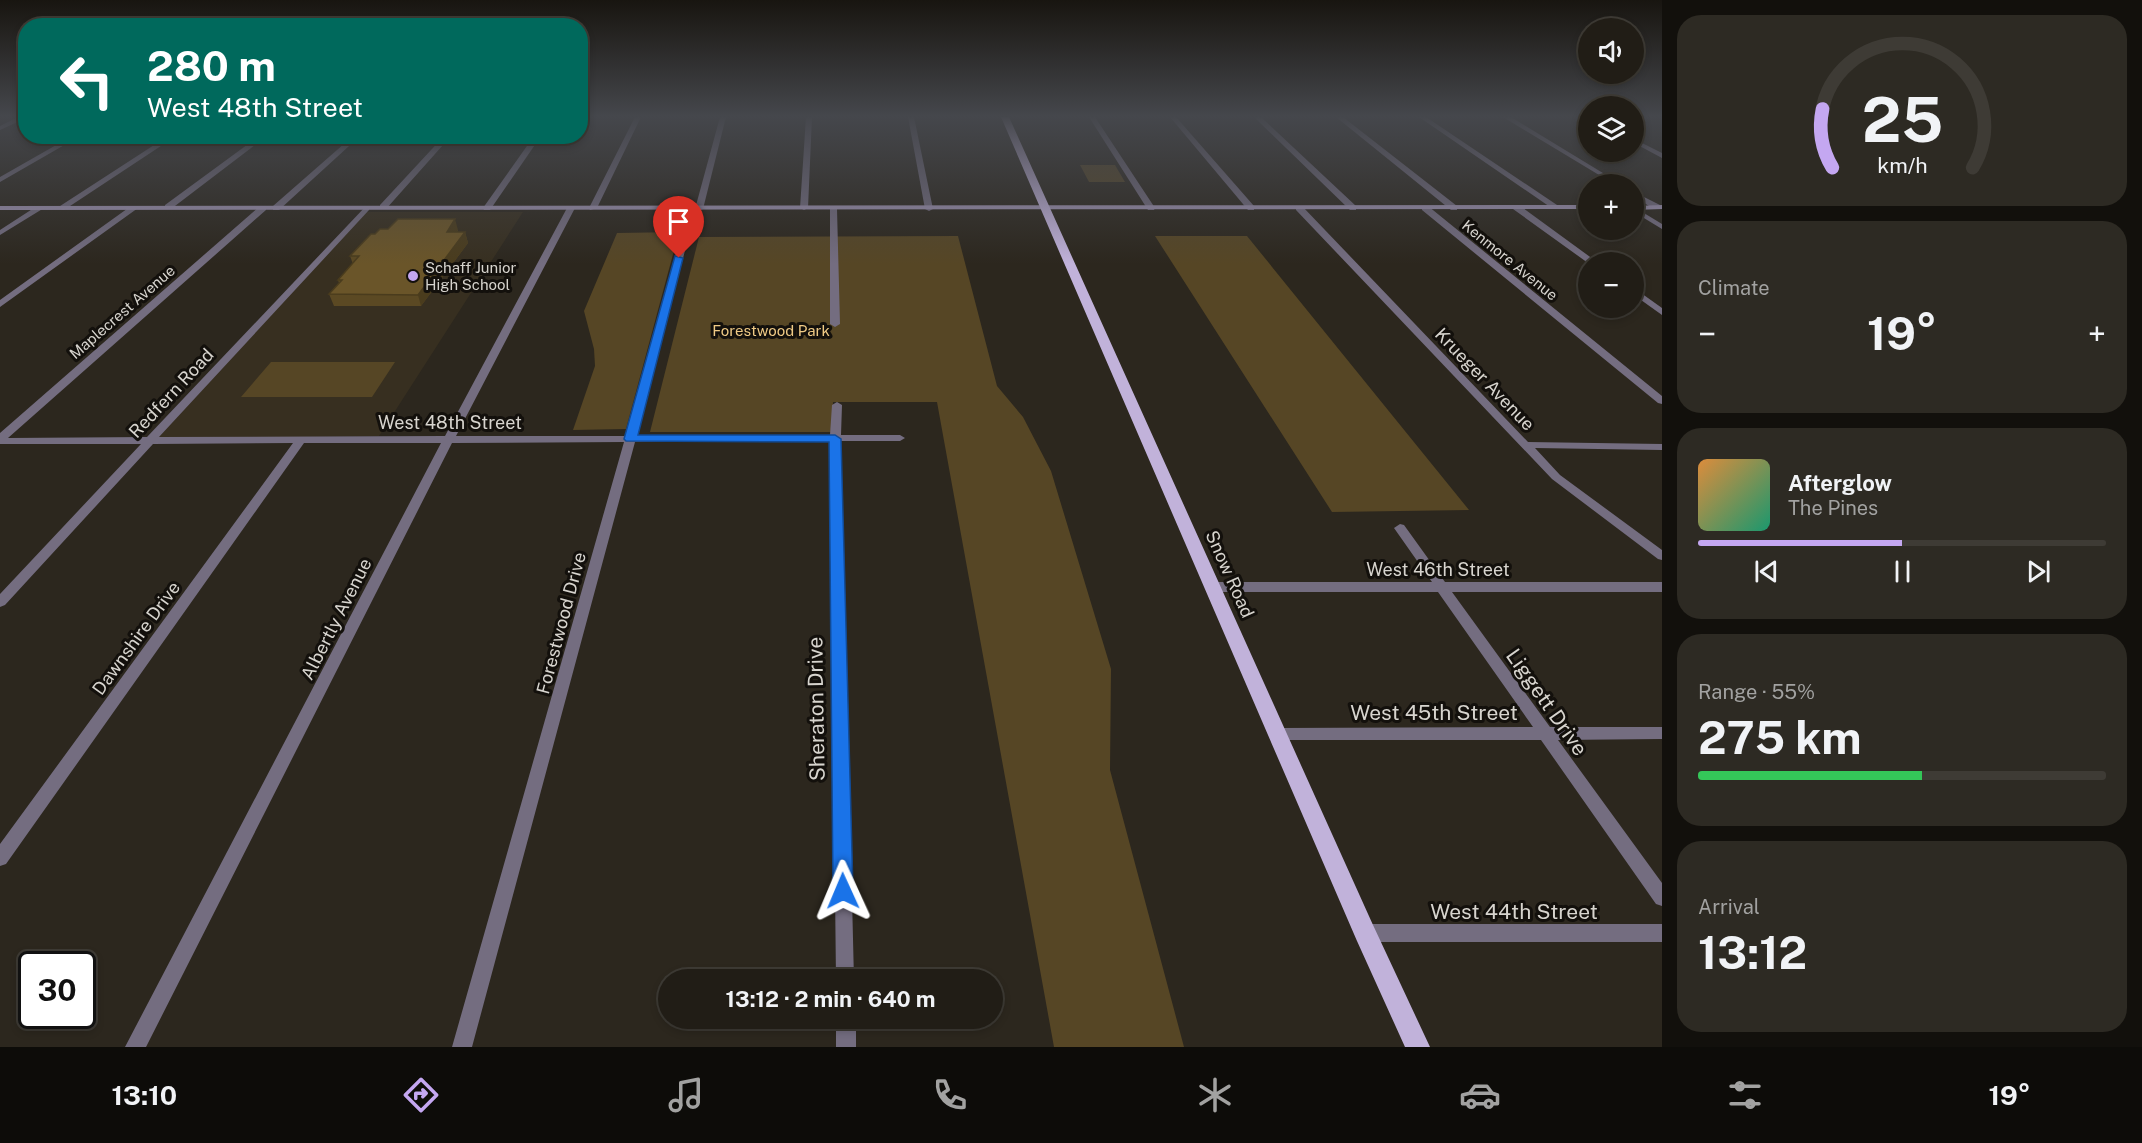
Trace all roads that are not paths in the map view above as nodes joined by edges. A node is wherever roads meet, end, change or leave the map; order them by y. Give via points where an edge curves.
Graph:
1 (25, 166) edge
2 (126, 166) edge
3 (224, 166) edge
4 (323, 166) edge
5 (420, 166) edge
6 (517, 166) edge
7 (614, 166) edge
8 (709, 166) edge
9 (806, 166) edge
10 (921, 166) edge
11 (1027, 166) edge
12 (1124, 166) edge
13 (1215, 166) edge
14 (1309, 166) edge
15 (1401, 166) edge
16 (1495, 166) edge
17 (1588, 166) edge
18 (1601, 174) edge
19 (0, 180) edge
20 (1644, 199) edge
21 (0, 207) edge
22 (40, 207) junction
23 (61, 207) junction
24 (168, 207) junction
25 (366, 207) junction
26 (382, 207) junction
27 (1516, 207) junction
28 (1556, 207) junction
29 (1578, 207) edge
30 (1659, 207) edge
31 (134, 208) junction
32 (263, 208) junction
33 (276, 208) junction
34 (487, 208) junction
35 (571, 208) junction
36 (593, 208) junction
37 (804, 208) junction
38 (1046, 208) junction
39 (1151, 208) junction
40 (1251, 208) junction
41 (1299, 208) junction
42 (1353, 208) junction
43 (1425, 208) junction
44 (1454, 208) junction
45 (1644, 208) edge
46 (696, 209) junction
47 (833, 209) junction
48 (929, 209) junction
49 (1644, 215) edge
50 (1662, 227) edge
51 (0, 232) edge
52 (1579, 252) edge
53 (1644, 298) edge
54 (0, 304) edge
55 (1662, 312) edge
56 (835, 324) dead end
57 (1662, 401) edge
58 (837, 405) dead end
59 (900, 438) dead end
60 (302, 439) junction
61 (449, 439) junction
62 (631, 439) junction
63 (835, 439) junction
64 (0, 440) edge
65 (149, 441) junction
66 (1526, 445) junction
67 (1662, 447) edge
68 (1400, 528) dead end
69 (1662, 556) edge
70 (1213, 587) junction
71 (1442, 587) junction
72 (1662, 587) edge
73 (0, 602) edge
74 (1543, 732) junction
75 (1662, 733) edge
76 (1278, 734) junction
77 (0, 858) edge
78 (1662, 898) edge
79 (1365, 933) junction
80 (1662, 933) edge
81 (845, 969) edge
82 (846, 1029) edge
83 (135, 1047) edge
84 (462, 1047) edge
85 (846, 1047) edge
86 (1418, 1047) edge

1 - 19 street
2 - 23 street
3 - 24 street
4 - 33 street
5 - 26 street
6 - 34 street
7 - 36 street
8 - 46 street, Forestwood Drive
9 - 37 street
10 - 48 street
11 - 38 main road, Snow Road
12 - 39 street
13 - 40 street
14 - 42 street
15 - 44 street
16 - 28 street
17 - 18 street
20 - 30 street
21 - 22 street
22 - 23 street
22 - 51 street
23 - 31 street
24 - 31 street
24 - 32 street
25 - 26 street
25 - 33 street
25 - 65 street, Redfern Road
26 - 34 street
27 - 28 street
27 - 44 street
27 - 52 street
28 - 29 street
30 - 45 street
31 - 54 street
32 - 33 street
32 - 64 street, Maplecrest Avenue
34 - 35 street
35 - 36 street
35 - 61 street, Albertly Avenue
36 - 46 street
37 - 46 street
37 - 47 street
38 - 39 street
38 - 48 street
38 - 70 main road, Snow Road
39 - 40 street
40 - 41 street
41 - 42 street
41 - 66 street, Krueger Avenue
42 - 43 street
43 - 44 street
43 - 57 street, Kenmore Avenue
46 - 62 street, Forestwood Drive
47 - 48 street
47 - 56 street
49 - 50 street
53 - 55 street
58 - 63 street, Sheraton Drive
59 - 63 street, West 48th Street
60 - 61 street, West 48th Street
60 - 65 street, West 48th Street
60 - 77 street, Dawnshire Drive
61 - 62 street, West 48th Street
61 - 83 street, Albertly Avenue
62 - 63 street, West 48th Street
62 - 84 street, Forestwood Drive
63 - 81 street, Sheraton Drive
64 - 65 street, West 48th Street
65 - 73 street, Redfern Road
66 - 67 street
66 - 69 street, Krueger Avenue via 1556,477
68 - 71 street, Liggett Drive
70 - 71 street, West 46th Street
70 - 76 main road, Snow Road
71 - 72 street, West 46th Street
71 - 74 street, Liggett Drive
74 - 75 street, West 45th Street
74 - 76 street, West 45th Street
74 - 78 street, Liggett Drive
76 - 79 main road, Snow Road
79 - 80 street, West 44th Street
79 - 86 main road, Snow Road
82 - 85 street

